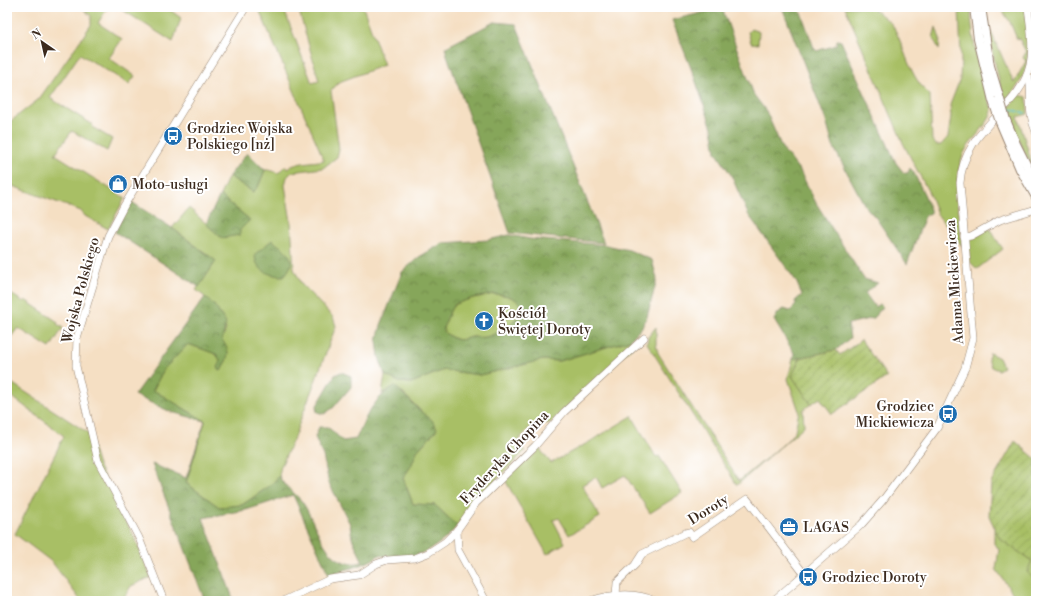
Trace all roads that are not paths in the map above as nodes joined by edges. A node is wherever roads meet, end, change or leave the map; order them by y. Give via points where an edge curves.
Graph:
1 (246, 7) edge
2 (974, 7) edge
3 (981, 7) edge
4 (1028, 7) edge
5 (1027, 76) junction
6 (1018, 89) junction
7 (1029, 93) junction
8 (996, 99) junction
9 (1003, 121) junction
10 (1036, 132) edge
11 (1036, 184) edge
12 (1036, 196) edge
13 (1036, 209) edge
14 (964, 237) junction
15 (644, 338) dead end
16 (457, 530) junction
17 (805, 575) junction
18 (616, 595) junction
19 (164, 601) edge
20 (283, 601) edge
21 (486, 601) edge
22 (590, 601) edge
23 (655, 601) edge
24 (773, 601) edge

1 - 19 street, Wojska Polskiego via 108,236 77,338 76,366 98,461 139,538
2 - 8 main road via 978,39
3 - 8 main road
4 - 5 street, Adama Mickiewicza via 1032,53
5 - 6 street, Adama Mickiewicza
5 - 7 street via 1030,83
6 - 7 street
6 - 14 street, Adama Mickiewicza via 982,131 963,161 960,183
7 - 10 street via 1029,109
8 - 9 main road, bridge
9 - 11 main road
9 - 12 main road via 1020,168
13 - 14 street via 1000,220
14 - 17 street, Adama Mickiewicza via 973,338 965,368 950,403 926,444 879,505 861,525
15 - 16 street, Fryderyka Chopina via 564,412 535,446 476,503
16 - 20 street, Fryderyka Chopina via 428,553 415,558 387,560 359,575 330,579
16 - 21 street via 458,550
17 - 18 street, Doroty via 747,499 692,537 689,532 685,533 642,554 635,565 617,582
17 - 24 street, Adama Mickiewicza
18 - 22 street
18 - 23 street via 640,595

